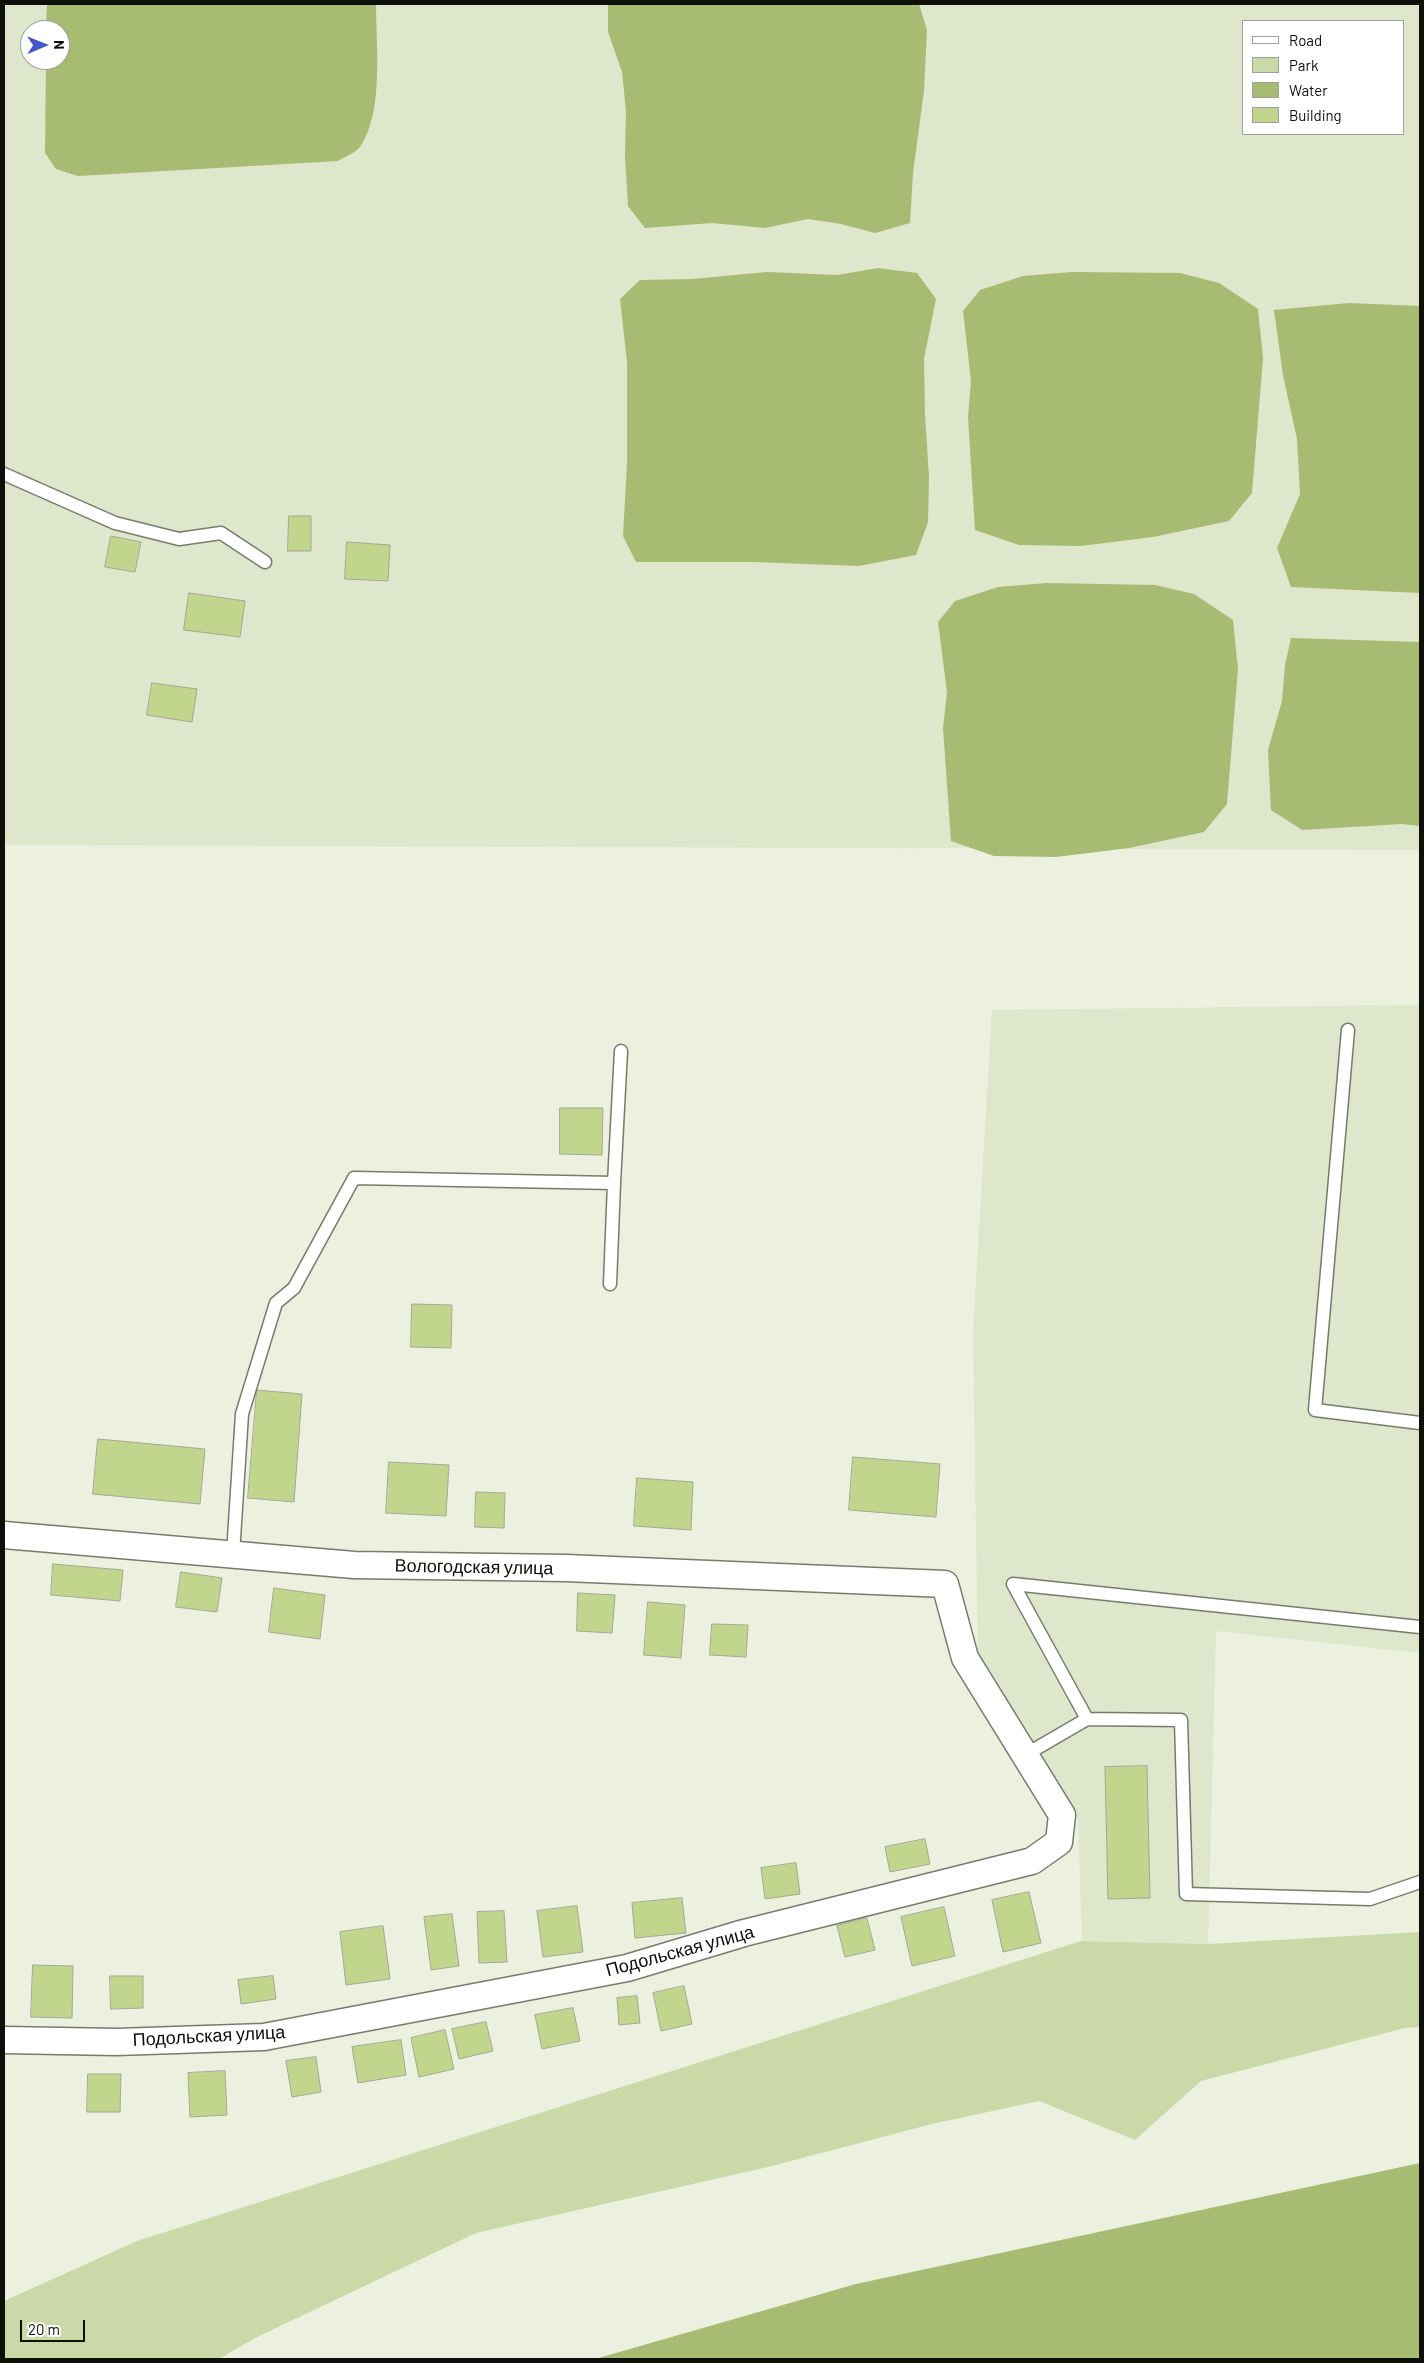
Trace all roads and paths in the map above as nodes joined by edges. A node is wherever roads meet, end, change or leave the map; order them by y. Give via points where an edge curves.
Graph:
1 (4, 474) edge
2 (265, 562) dead end
3 (1348, 1030) dead end
4 (621, 1051) dead end
5 (614, 1182) junction
6 (610, 1284) dead end
7 (1420, 1423) edge
8 (4, 1535) edge
9 (233, 1554) junction
10 (945, 1584) joint
11 (1420, 1627) edge
12 (1087, 1719) junction
13 (1026, 1755) junction
14 (1420, 1882) edge
15 (4, 2040) edge

1 - 2 lane via 115,523 179,539 221,534
3 - 7 lane via 1315,1410
4 - 5 lane
5 - 6 lane
5 - 9 lane via 354,1178 294,1288 276,1303 242,1414
8 - 9 street, Вологодская улица
9 - 10 street, Вологодская улица via 354,1565 566,1568
10 - 13 street, Подольская улица via 965,1658
11 - 12 lane via 1013,1584
12 - 13 lane
12 - 14 lane via 1181,1720 1186,1894 1370,1899
13 - 15 street, Подольская улица via 1062,1815 1059,1842 1032,1861 744,1933 627,1968 264,2037 117,2042

